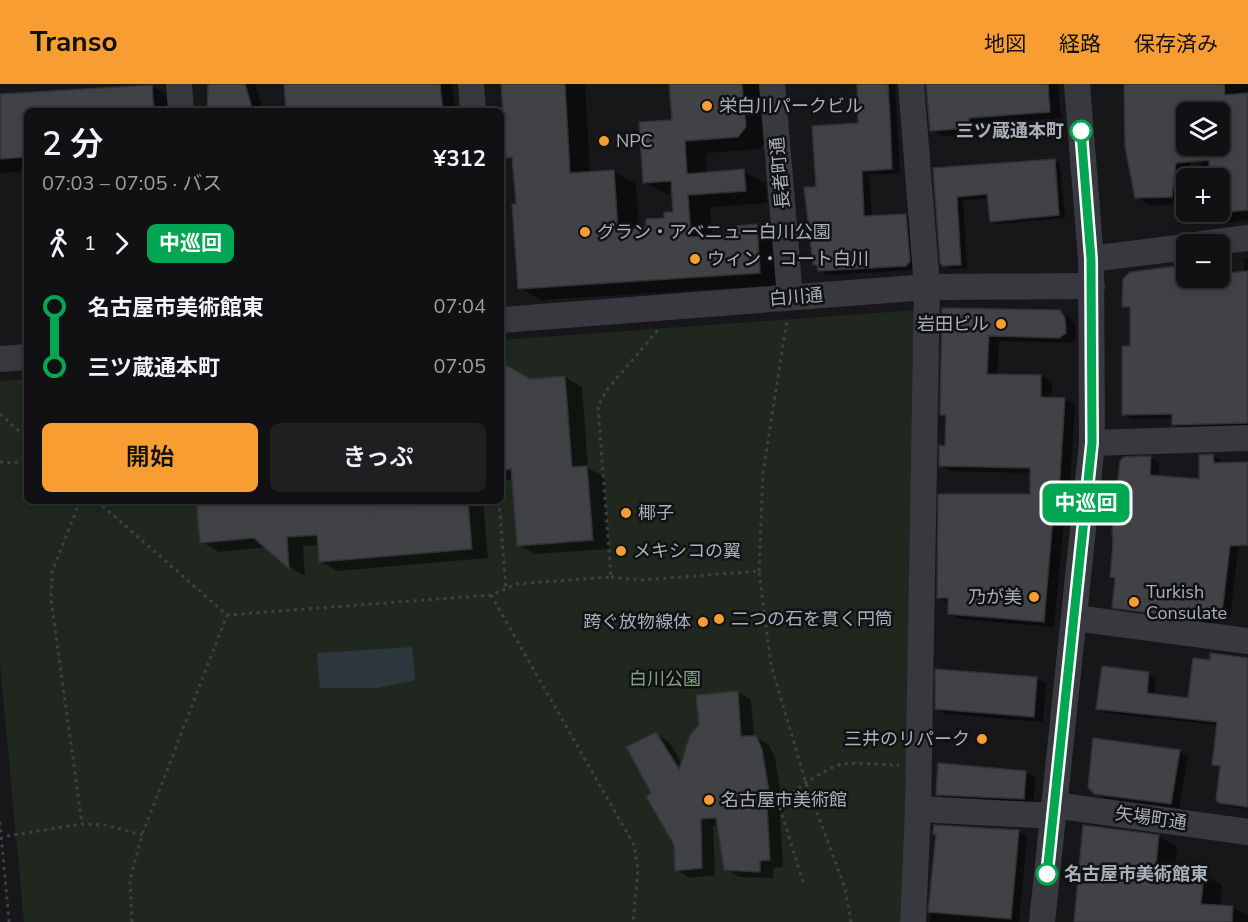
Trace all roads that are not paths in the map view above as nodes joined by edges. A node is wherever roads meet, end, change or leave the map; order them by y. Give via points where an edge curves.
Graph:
1 (179, 84) edge
2 (471, 84) edge
3 (772, 84) edge
4 (911, 84) edge
5 (1077, 84) edge
6 (181, 108) edge
7 (473, 108) edge
8 (1248, 238) edge
9 (1230, 240) edge
10 (1176, 248) edge
11 (1091, 259) junction
12 (1092, 286) junction
13 (927, 287) junction
14 (789, 305) junction
15 (504, 320) edge
16 (24, 357) edge
17 (0, 359) edge
18 (1248, 438) edge
19 (1092, 443) junction
20 (1075, 618) junction
21 (1248, 641) edge
22 (918, 808) junction
23 (1054, 811) junction
24 (1248, 832) edge
25 (913, 922) edge
26 (1042, 922) edge

1 - 6 street
2 - 7 street
3 - 14 street, 長者町通
4 - 13 street
5 - 11 street
8 - 9 street
10 - 11 street
11 - 12 street
12 - 13 street, 白川通
12 - 19 street
13 - 14 street, 白川通
13 - 22 street
14 - 15 street, 白川通
16 - 17 street
18 - 19 street
19 - 20 street
20 - 21 street
20 - 23 street
22 - 23 street, 矢場町通
22 - 25 street
23 - 24 street, 矢場町通
23 - 26 street

